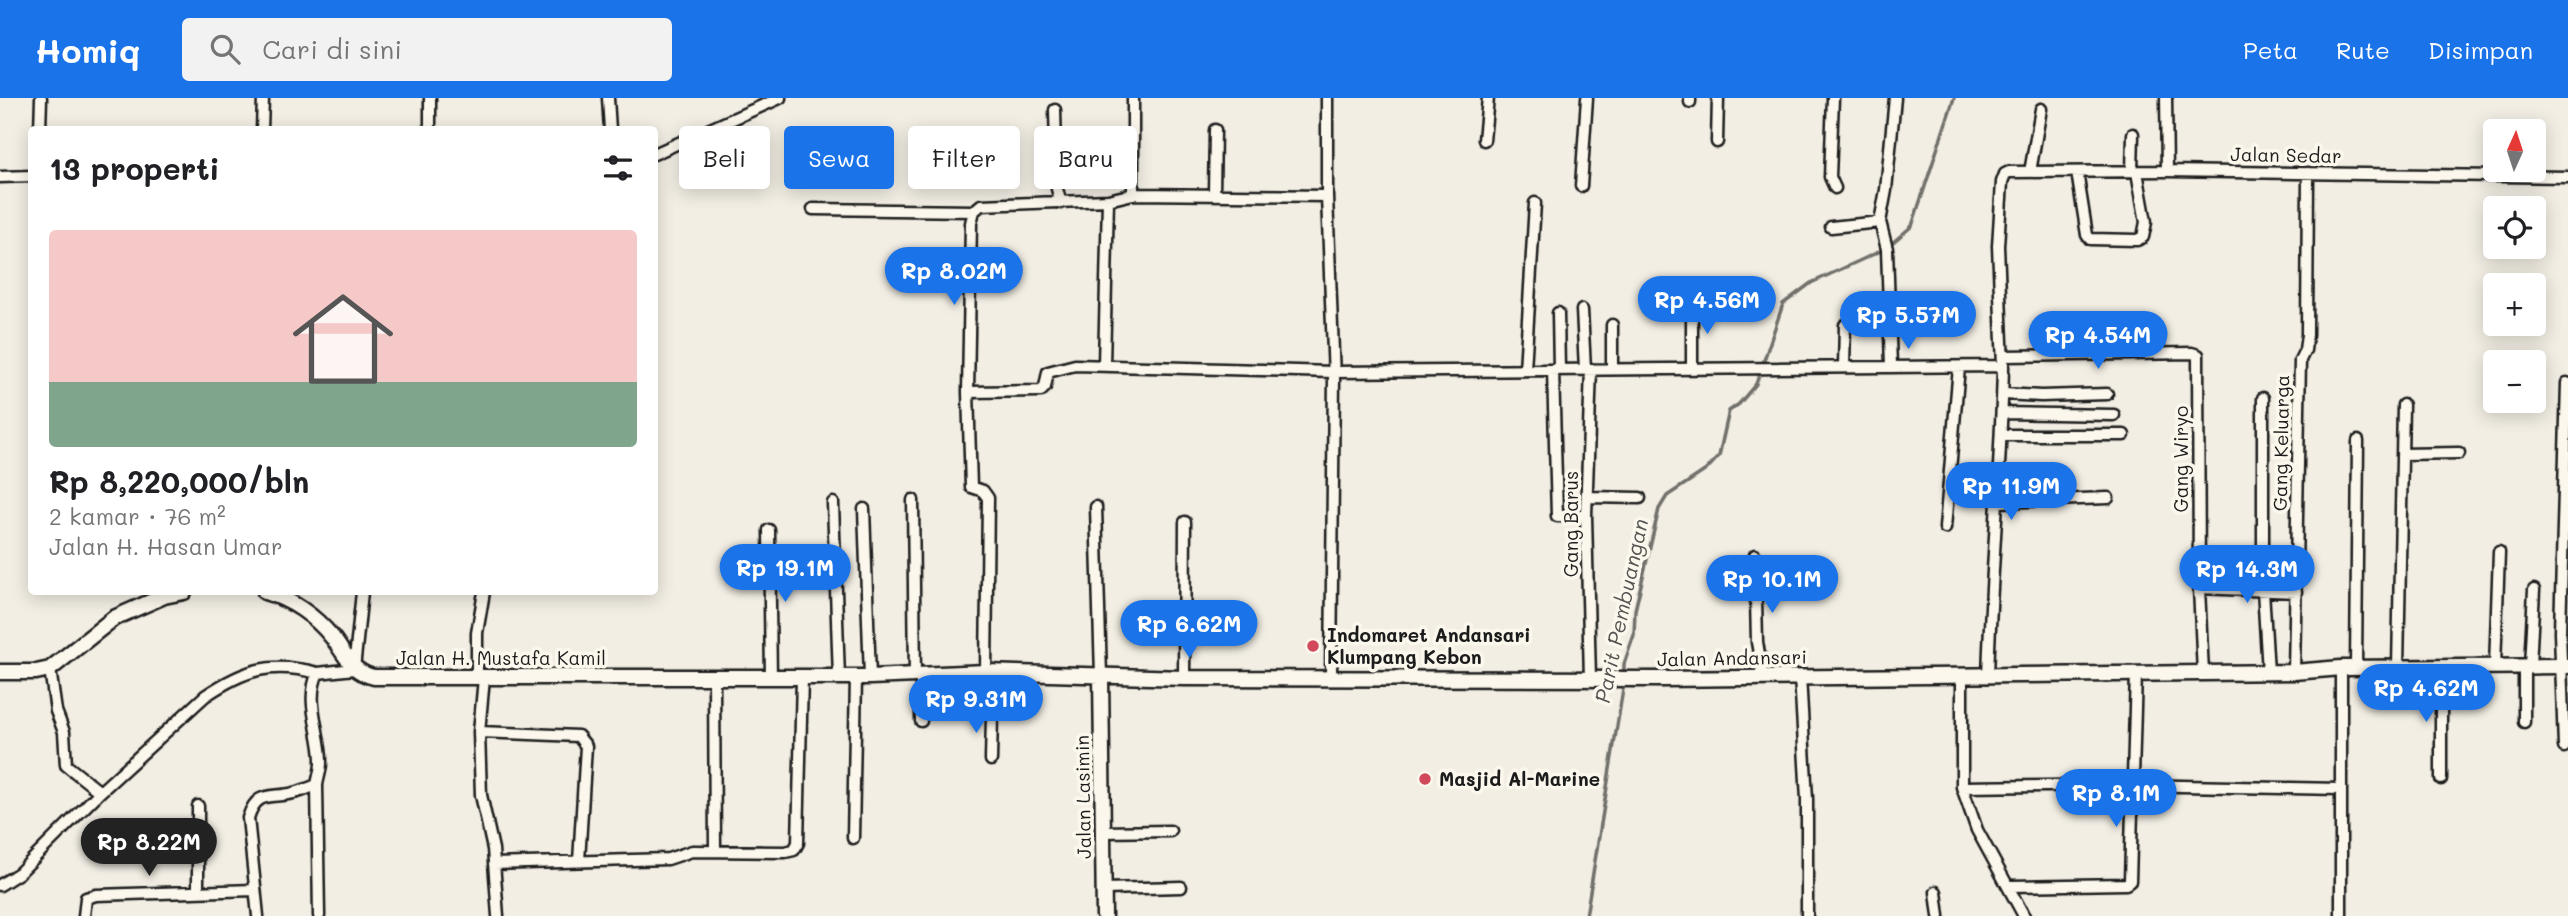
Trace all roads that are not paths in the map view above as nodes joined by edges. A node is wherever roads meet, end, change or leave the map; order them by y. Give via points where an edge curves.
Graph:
1 (41, 98) edge
2 (263, 98) edge
3 (430, 98) edge
4 (608, 98) edge
5 (780, 98) edge
6 (1133, 98) edge
7 (1327, 98) edge
8 (1488, 98) edge
9 (1587, 98) edge
10 (1718, 98) edge
11 (1833, 98) edge
12 (1895, 98) edge
13 (2166, 98) edge
14 (2041, 108) dead end
15 (1055, 110) dead end
16 (40, 126) edge
17 (262, 126) edge
18 (430, 126) edge
19 (610, 126) edge
20 (1215, 131) dead end
21 (2133, 134) dead end
22 (1484, 140) dead end
23 (1717, 142) dead end
24 (658, 152) edge
25 (2166, 171) junction
26 (2030, 172) junction
27 (2077, 172) junction
28 (2135, 172) junction
29 (2308, 173) junction
30 (28, 176) edge
31 (0, 177) edge
32 (2568, 177) edge
33 (1581, 186) dead end
34 (1835, 188) dead end
35 (1133, 194) junction
36 (1214, 194) junction
37 (1327, 196) junction
38 (1108, 200) junction
39 (1061, 203) junction
40 (1535, 203) dead end
41 (813, 209) dead end
42 (974, 212) junction
43 (1880, 222) junction
44 (1831, 227) dead end
45 (1692, 304) dead end
46 (1582, 310) dead end
47 (1558, 313) dead end
48 (1612, 325) dead end
49 (1845, 325) dead end
50 (2004, 361) junction
51 (1104, 365) junction
52 (1844, 366) junction
53 (1892, 366) junction
54 (1959, 367) junction
55 (1692, 368) junction
56 (1588, 369) junction
57 (1612, 369) junction
58 (1525, 370) junction
59 (1556, 370) junction
60 (1333, 372) junction
61 (2567, 383) edge
62 (968, 393) junction
63 (2003, 394) junction
64 (2107, 394) dead end
65 (2263, 398) dead end
66 (2403, 405) dead end
67 (2002, 412) junction
68 (2114, 415) dead end
69 (2002, 435) junction
70 (2124, 435) dead end
71 (2358, 441) dead end
72 (2459, 453) dead end
73 (2402, 454) junction
74 (1587, 497) junction
75 (1640, 498) dead end
76 (2108, 498) dead end
77 (913, 500) dead end
78 (1998, 502) junction
79 (833, 503) dead end
80 (1096, 508) dead end
81 (864, 509) dead end
82 (1586, 516) junction
83 (1185, 522) dead end
84 (1945, 528) dead end
85 (769, 530) dead end
86 (2566, 532) edge
87 (2499, 552) dead end
88 (1755, 555) dead end
89 (2199, 588) junction
90 (2263, 590) junction
91 (2535, 590) dead end
92 (2296, 592) junction
93 (169, 595) edge
94 (272, 595) edge
95 (362, 595) edge
96 (483, 595) edge
97 (2527, 666) junction
98 (2565, 666) edge
99 (2495, 667) junction
100 (2341, 668) junction
101 (2356, 668) junction
102 (2398, 668) junction
103 (2441, 668) junction
104 (50, 669) junction
105 (354, 669) junction
106 (989, 672) junction
107 (2268, 672) junction
108 (2294, 672) junction
109 (0, 673) edge
110 (318, 673) junction
111 (2136, 673) junction
112 (2203, 673) junction
113 (918, 676) junction
114 (1101, 676) junction
115 (1800, 676) junction
116 (1962, 676) junction
117 (802, 677) junction
118 (863, 677) junction
119 (1331, 677) junction
120 (1763, 677) junction
121 (1988, 677) junction
122 (480, 678) junction
123 (714, 678) junction
124 (771, 678) junction
125 (839, 678) junction
126 (1184, 678) junction
127 (1590, 679) junction
128 (921, 721) dead end
129 (2524, 722) dead end
130 (479, 732) junction
131 (2564, 747) dead end
132 (991, 760) dead end
133 (2441, 779) dead end
134 (317, 785) junction
135 (2131, 785) junction
136 (1962, 787) junction
137 (2340, 789) junction
138 (100, 792) junction
139 (198, 806) dead end
140 (1170, 831) dead end
141 (1103, 832) junction
142 (853, 838) dead end
143 (715, 851) junction
144 (579, 861) junction
145 (494, 864) junction
146 (0, 886) edge
147 (2009, 886) junction
148 (1181, 887) dead end
149 (1104, 889) junction
150 (255, 890) junction
151 (198, 892) junction
152 (1937, 892) dead end
153 (84, 916) edge
154 (258, 916) edge
155 (318, 916) edge
156 (498, 916) edge
157 (1104, 916) edge
158 (1807, 916) edge
159 (1939, 916) edge
160 (2024, 916) edge
161 (2341, 916) edge

1 - 16 street
2 - 17 street
3 - 18 street
4 - 19 street
5 - 24 street
6 - 35 street
7 - 37 street
8 - 22 street
9 - 33 street
10 - 23 street
11 - 34 street via 1830,177
12 - 43 street
13 - 25 street
14 - 26 street
15 - 39 street
20 - 36 street
21 - 28 street
25 - 28 street, Jalan Sedar
25 - 29 street, Jalan Sedar
26 - 27 street, Jalan Sedar
26 - 50 street, Jalan Sedar via 2005,174 2002,182 1998,246
27 - 28 street, Jalan Sedar
27 - 28 street via 2090,239 2137,240 2143,237 2146,222
29 - 32 street, Jalan Sedar
29 - 92 street, Gang Keluarga via 2307,335 2301,360
30 - 31 street
35 - 36 street
35 - 38 street
36 - 37 street
37 - 60 street
38 - 39 street
38 - 51 street
39 - 42 street via 981,205
40 - 58 street
41 - 42 street
42 - 62 street
43 - 44 street
43 - 53 street via 1887,249
45 - 55 street
46 - 56 street, Gang Barus
47 - 59 street
48 - 57 street
49 - 52 street
50 - 54 street
50 - 63 street
50 - 89 street, Gang Wiryo via 2198,355
51 - 60 street
51 - 62 street via 1075,365 1048,372 1041,391
52 - 53 street
52 - 55 street
53 - 54 street
54 - 84 street
55 - 57 street
56 - 57 street
56 - 59 street
56 - 74 street, Gang Barus
58 - 59 street
58 - 60 street
59 - 82 street via 1557,516
60 - 119 street
61 - 86 street
62 - 106 street via 971,487 988,498
63 - 64 street
63 - 67 street
65 - 90 street
66 - 73 street
67 - 68 street
67 - 69 street
69 - 70 street
69 - 78 street
71 - 101 street
72 - 73 street
73 - 102 street
74 - 75 street
74 - 82 street, Gang Barus
76 - 78 street
77 - 113 street
78 - 121 street
79 - 125 street
80 - 114 street
81 - 118 street
82 - 127 street, Gang Barus
83 - 126 street
85 - 124 street
86 - 98 street via 2560,632
87 - 99 street
88 - 120 street via 1757,642
89 - 90 street
89 - 112 street, Gang Wiryo
90 - 92 street
90 - 107 street
91 - 97 street
92 - 108 street, Gang Keluarga
93 - 104 street via 114,618
94 - 105 street via 310,616
95 - 105 street
96 - 122 street via 477,633
97 - 98 street, Jalan Andansari
97 - 99 street, Jalan Andansari
97 - 129 street
98 - 131 street
99 - 103 street, Jalan Andansari
100 - 101 street, Jalan Andansari
100 - 108 street, Jalan Andansari
100 - 137 street
101 - 102 street, Jalan Andansari
102 - 103 street, Jalan Andansari
103 - 133 street
104 - 109 street
104 - 138 street via 66,765
105 - 110 street
105 - 122 street, Jalan H. Mustafa Kamil via 374,677
106 - 113 street, Jalan Andansari
106 - 114 street, Jalan Andansari
106 - 132 street
107 - 108 street, Jalan Andansari
107 - 112 street, Jalan Andansari
110 - 134 street via 314,681 314,726 321,763
110 - 138 street via 293,666 269,667 220,686
111 - 112 street, Jalan Andansari
111 - 121 street, Jalan Andansari
111 - 135 street
113 - 118 street, Jalan Andansari
113 - 128 street
114 - 126 street, Jalan Andansari
114 - 141 street, Jalan Lasimin
115 - 116 street, Jalan Andansari
115 - 120 street, Jalan Andansari
115 - 158 street
116 - 121 street, Jalan Andansari
116 - 136 street
117 - 124 street, Jalan Andansari
117 - 125 street, Jalan Andansari
117 - 143 street via 798,843 785,852
118 - 125 street, Jalan Andansari
118 - 142 street
119 - 126 street, Jalan Andansari
119 - 127 street, Jalan Andansari
120 - 127 street, Jalan Andansari
122 - 123 street, Jalan H. Mustafa Kamil
122 - 130 street
123 - 124 street, Jalan H. Mustafa Kamil
123 - 143 street
130 - 144 street via 578,736 583,740
130 - 145 street via 481,795
134 - 150 street via 293,794 272,795 252,806 247,829
134 - 155 street
135 - 136 street
135 - 137 street
135 - 147 street via 2130,881
136 - 147 street via 1977,830
137 - 161 street
138 - 146 street via 19,873
139 - 151 street
140 - 141 street
141 - 149 street, Jalan Lasimin
143 - 144 street via 692,851 674,858
144 - 145 street
145 - 156 street
147 - 160 street
148 - 149 street
149 - 157 street, Jalan Lasimin
150 - 151 street
150 - 154 street
151 - 153 street via 96,895 86,898
152 - 159 street

